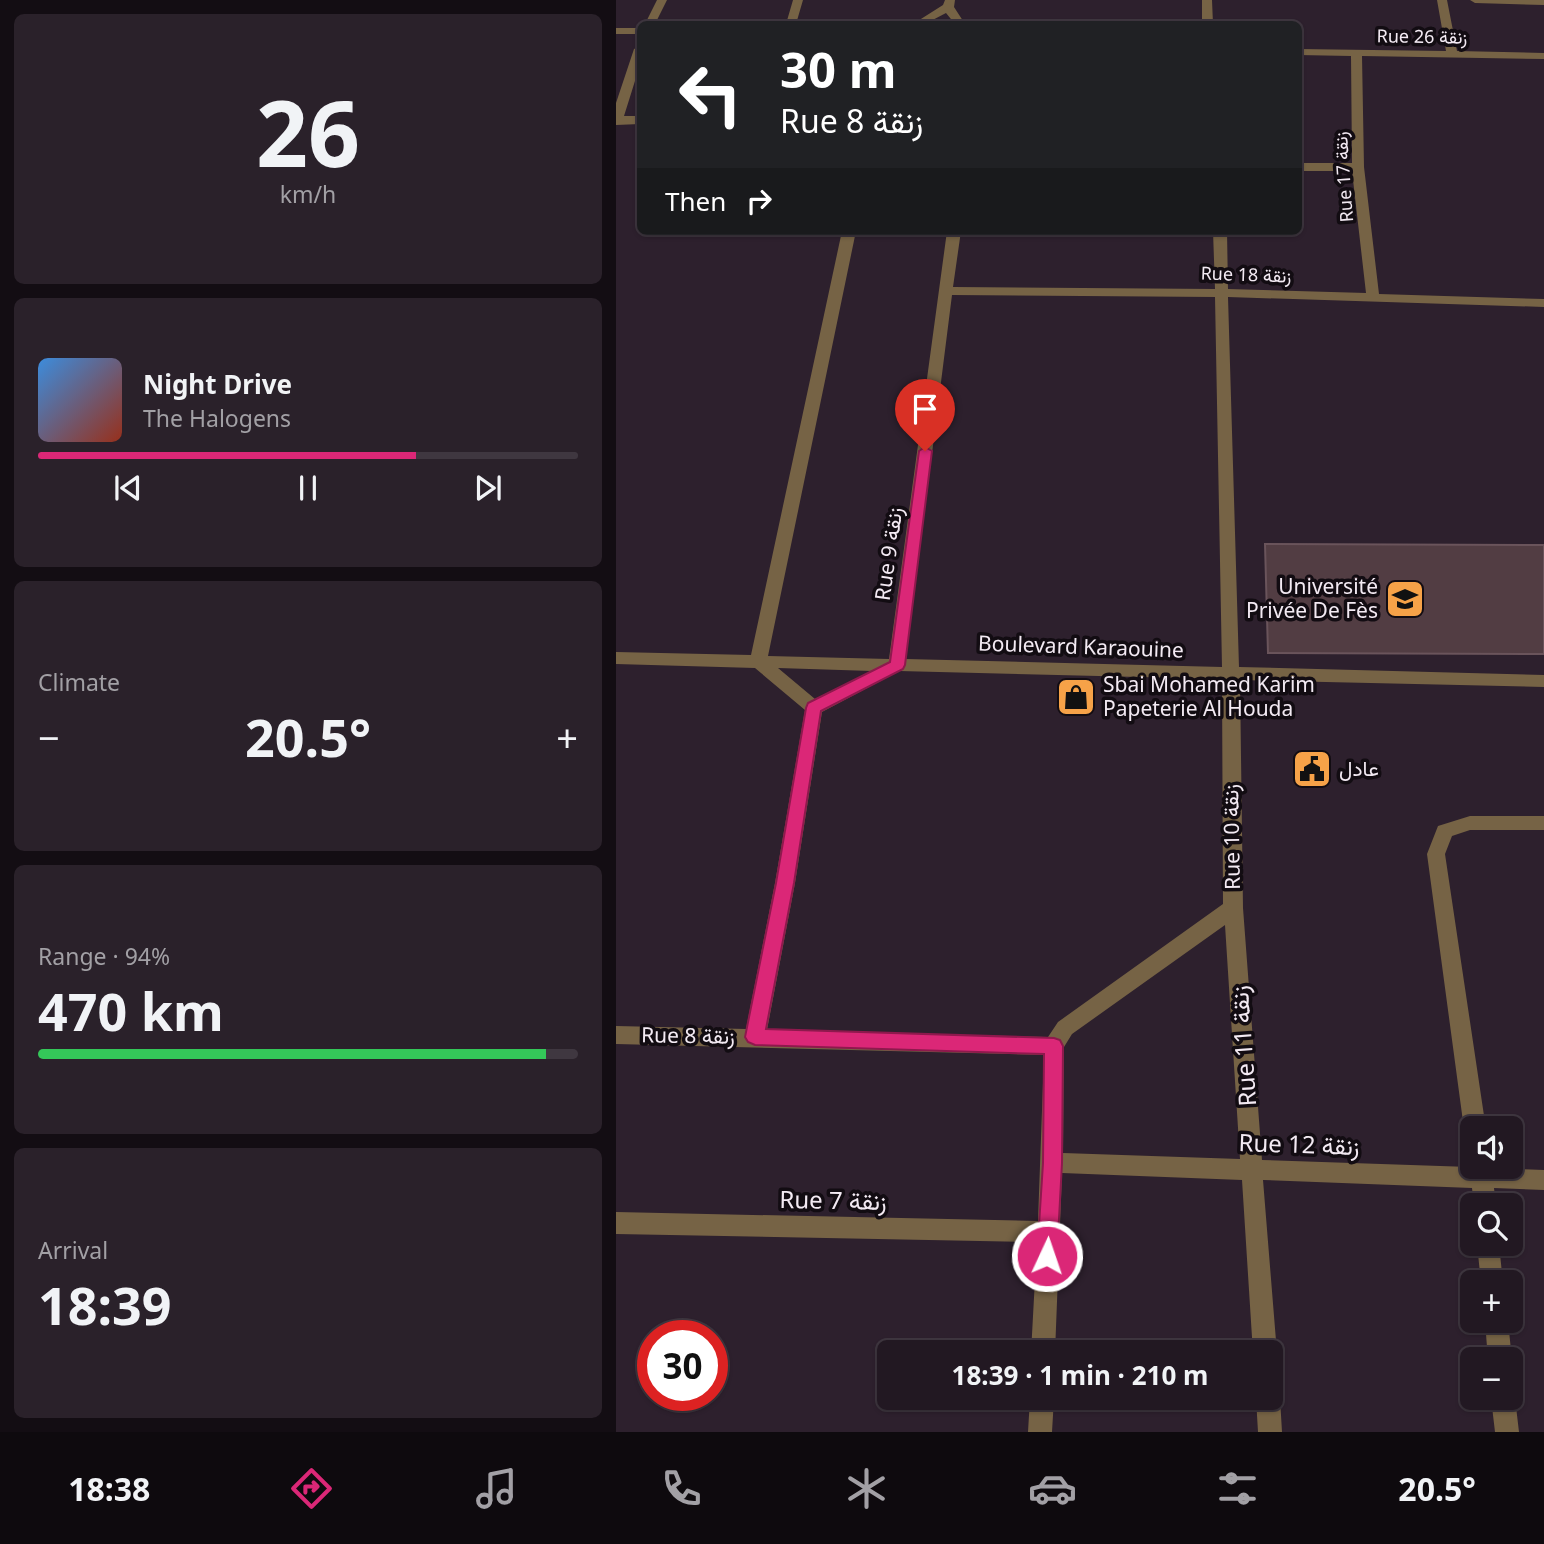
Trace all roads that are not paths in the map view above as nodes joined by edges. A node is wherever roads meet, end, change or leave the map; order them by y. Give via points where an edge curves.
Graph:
1 (662, 0) edge
2 (798, 0) edge
3 (1207, 0) edge
4 (1442, 0) edge
5 (1475, 0) edge
6 (1544, 2) edge
7 (949, 4) edge
8 (652, 21) edge
9 (792, 21) edge
10 (923, 21) edge
11 (958, 21) edge
12 (1208, 21) edge
13 (616, 31) edge
14 (637, 31) edge
15 (1302, 52) edge
16 (1356, 53) junction
17 (1452, 55) junction
18 (1544, 56) edge
19 (637, 59) edge
20 (637, 120) edge
21 (616, 121) edge
22 (1302, 167) edge
23 (1358, 167) junction
24 (848, 235) edge
25 (954, 235) edge
26 (1220, 235) edge
27 (947, 291) junction
28 (1222, 293) junction
29 (1373, 299) junction
30 (1544, 303) edge
31 (616, 658) edge
32 (758, 662) junction
33 (897, 665) junction
34 (1231, 674) junction
35 (1544, 681) edge
36 (814, 708) junction
37 (1544, 823) edge
38 (1233, 908) junction
39 (616, 1035) edge
40 (755, 1037) junction
41 (1054, 1046) junction
42 (1473, 1116) edge
43 (1052, 1163) junction
44 (1253, 1170) junction
45 (1460, 1172) edge
46 (1523, 1177) edge
47 (1544, 1180) edge
48 (616, 1223) edge
49 (1048, 1232) junction
50 (1044, 1340) edge
51 (1264, 1340) edge
52 (1041, 1410) edge
53 (1269, 1410) edge
54 (1504, 1410) edge
55 (1040, 1432) edge
56 (1270, 1432) edge
57 (1507, 1432) edge

1 - 8 street
2 - 9 street
3 - 12 street
4 - 17 street
5 - 6 street
7 - 10 street
7 - 11 street
13 - 14 street
15 - 16 street, Rue 26 زنقة
16 - 17 street, Rue 26 زنقة
16 - 23 street, Rue 17 زنقة
17 - 18 street, Rue 26 زنقة
19 - 21 street
20 - 21 street
22 - 23 street
23 - 29 street, Rue 17 زنقة
24 - 32 street
25 - 27 street, Rue 9 زنقة
26 - 28 street, Rue 10 زنقة
27 - 28 street, Rue 18 زنقة
27 - 33 street, Rue 9 زنقة
28 - 29 street, Rue 18 زنقة
28 - 34 street, Rue 10 زنقة
29 - 30 street, Rue 18 زنقة
31 - 32 street, Boulevard Karaouine
32 - 33 street, Boulevard Karaouine
32 - 36 street
33 - 34 street, Boulevard Karaouine
33 - 36 street
34 - 35 street, Boulevard Karaouine
34 - 38 street, Rue 10 زنقة
36 - 40 street
37 - 42 street via 1470,823 1445,831 1436,854
38 - 41 street, Rue 10 زنقة via 1065,1028
38 - 44 street, Rue 11 زنقة
39 - 40 street, Rue 8 زنقة
40 - 41 street, Rue 8 زنقة
41 - 43 street
43 - 44 street, Rue 12 زنقة
43 - 49 street
44 - 45 street, Rue 12 زنقة
44 - 51 street, Rue 11 زنقة
46 - 47 street, Rue 12 زنقة
48 - 49 street, Rue 7 زنقة
49 - 50 street
52 - 55 street
53 - 56 street
54 - 57 street

